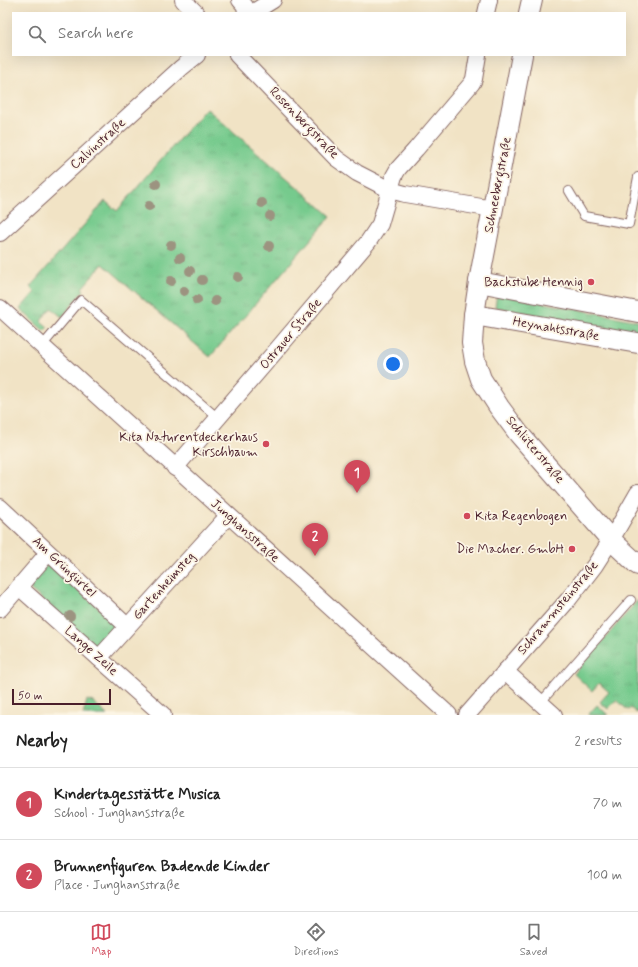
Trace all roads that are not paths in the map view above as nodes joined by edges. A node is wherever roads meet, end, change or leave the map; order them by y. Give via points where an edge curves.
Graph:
1 (183, 0) edge
2 (240, 0) edge
3 (273, 0) edge
4 (489, 0) edge
5 (532, 0) edge
6 (195, 12) edge
7 (246, 12) edge
8 (254, 12) edge
9 (486, 12) edge
10 (529, 12) edge
11 (196, 56) edge
12 (238, 56) edge
13 (478, 56) edge
14 (522, 56) edge
15 (638, 177) edge
16 (390, 190) junction
17 (569, 191) dead end
18 (493, 209) junction
19 (0, 233) edge
20 (479, 282) junction
21 (0, 308) edge
22 (638, 312) edge
23 (474, 315) junction
24 (638, 343) edge
25 (42, 346) junction
26 (218, 418) junction
27 (175, 468) junction
28 (638, 493) edge
29 (0, 507) edge
30 (228, 516) junction
31 (611, 540) junction
32 (48, 553) junction
33 (638, 566) edge
34 (19, 587) junction
35 (631, 600) dead end
36 (0, 609) edge
37 (127, 626) junction
38 (99, 658) junction
39 (505, 671) junction
40 (540, 703) junction
41 (163, 715) edge
42 (449, 715) edge
43 (468, 715) edge
44 (554, 715) edge

1 - 6 street
2 - 7 street
3 - 8 street
4 - 9 street
5 - 10 street
11 - 19 street, Calvinstraße
12 - 16 street, Rosenbergstraße via 336,158
13 - 16 street via 472,83 398,169
14 - 18 street, Schneebergstraße
15 - 17 lane via 629,224 584,216
16 - 18 street, Rosenbergstraße
16 - 26 street, Ostrauer Straße via 380,224 368,242
18 - 20 street, Schneebergstraße
20 - 22 street
20 - 23 street, Schneebergstraße
21 - 25 street, Junghansstraße
23 - 24 street, Heynahtsstraße
23 - 31 street, Schlüterstraße via 472,343 480,379 519,434
25 - 26 lane via 81,300
25 - 27 street, Junghansstraße
26 - 27 street, Ostrauer Straße
27 - 30 street, Junghansstraße
28 - 31 street, Schrammsteinstraße
29 - 32 street, Am Grüngürtel
30 - 37 street, Gartenheimsteg
30 - 42 street, Junghansstraße
31 - 33 street, Schlüterstraße
31 - 39 street, Schrammsteinstraße via 568,600
32 - 34 street
32 - 37 street, Am Grüngürtel
34 - 36 street
34 - 38 street, Lange Zeile
35 - 40 lane
37 - 38 street, Gartenheimsteg
38 - 41 street, Lange Zeile
39 - 40 street
39 - 43 street, Schrammsteinstraße
40 - 44 street

